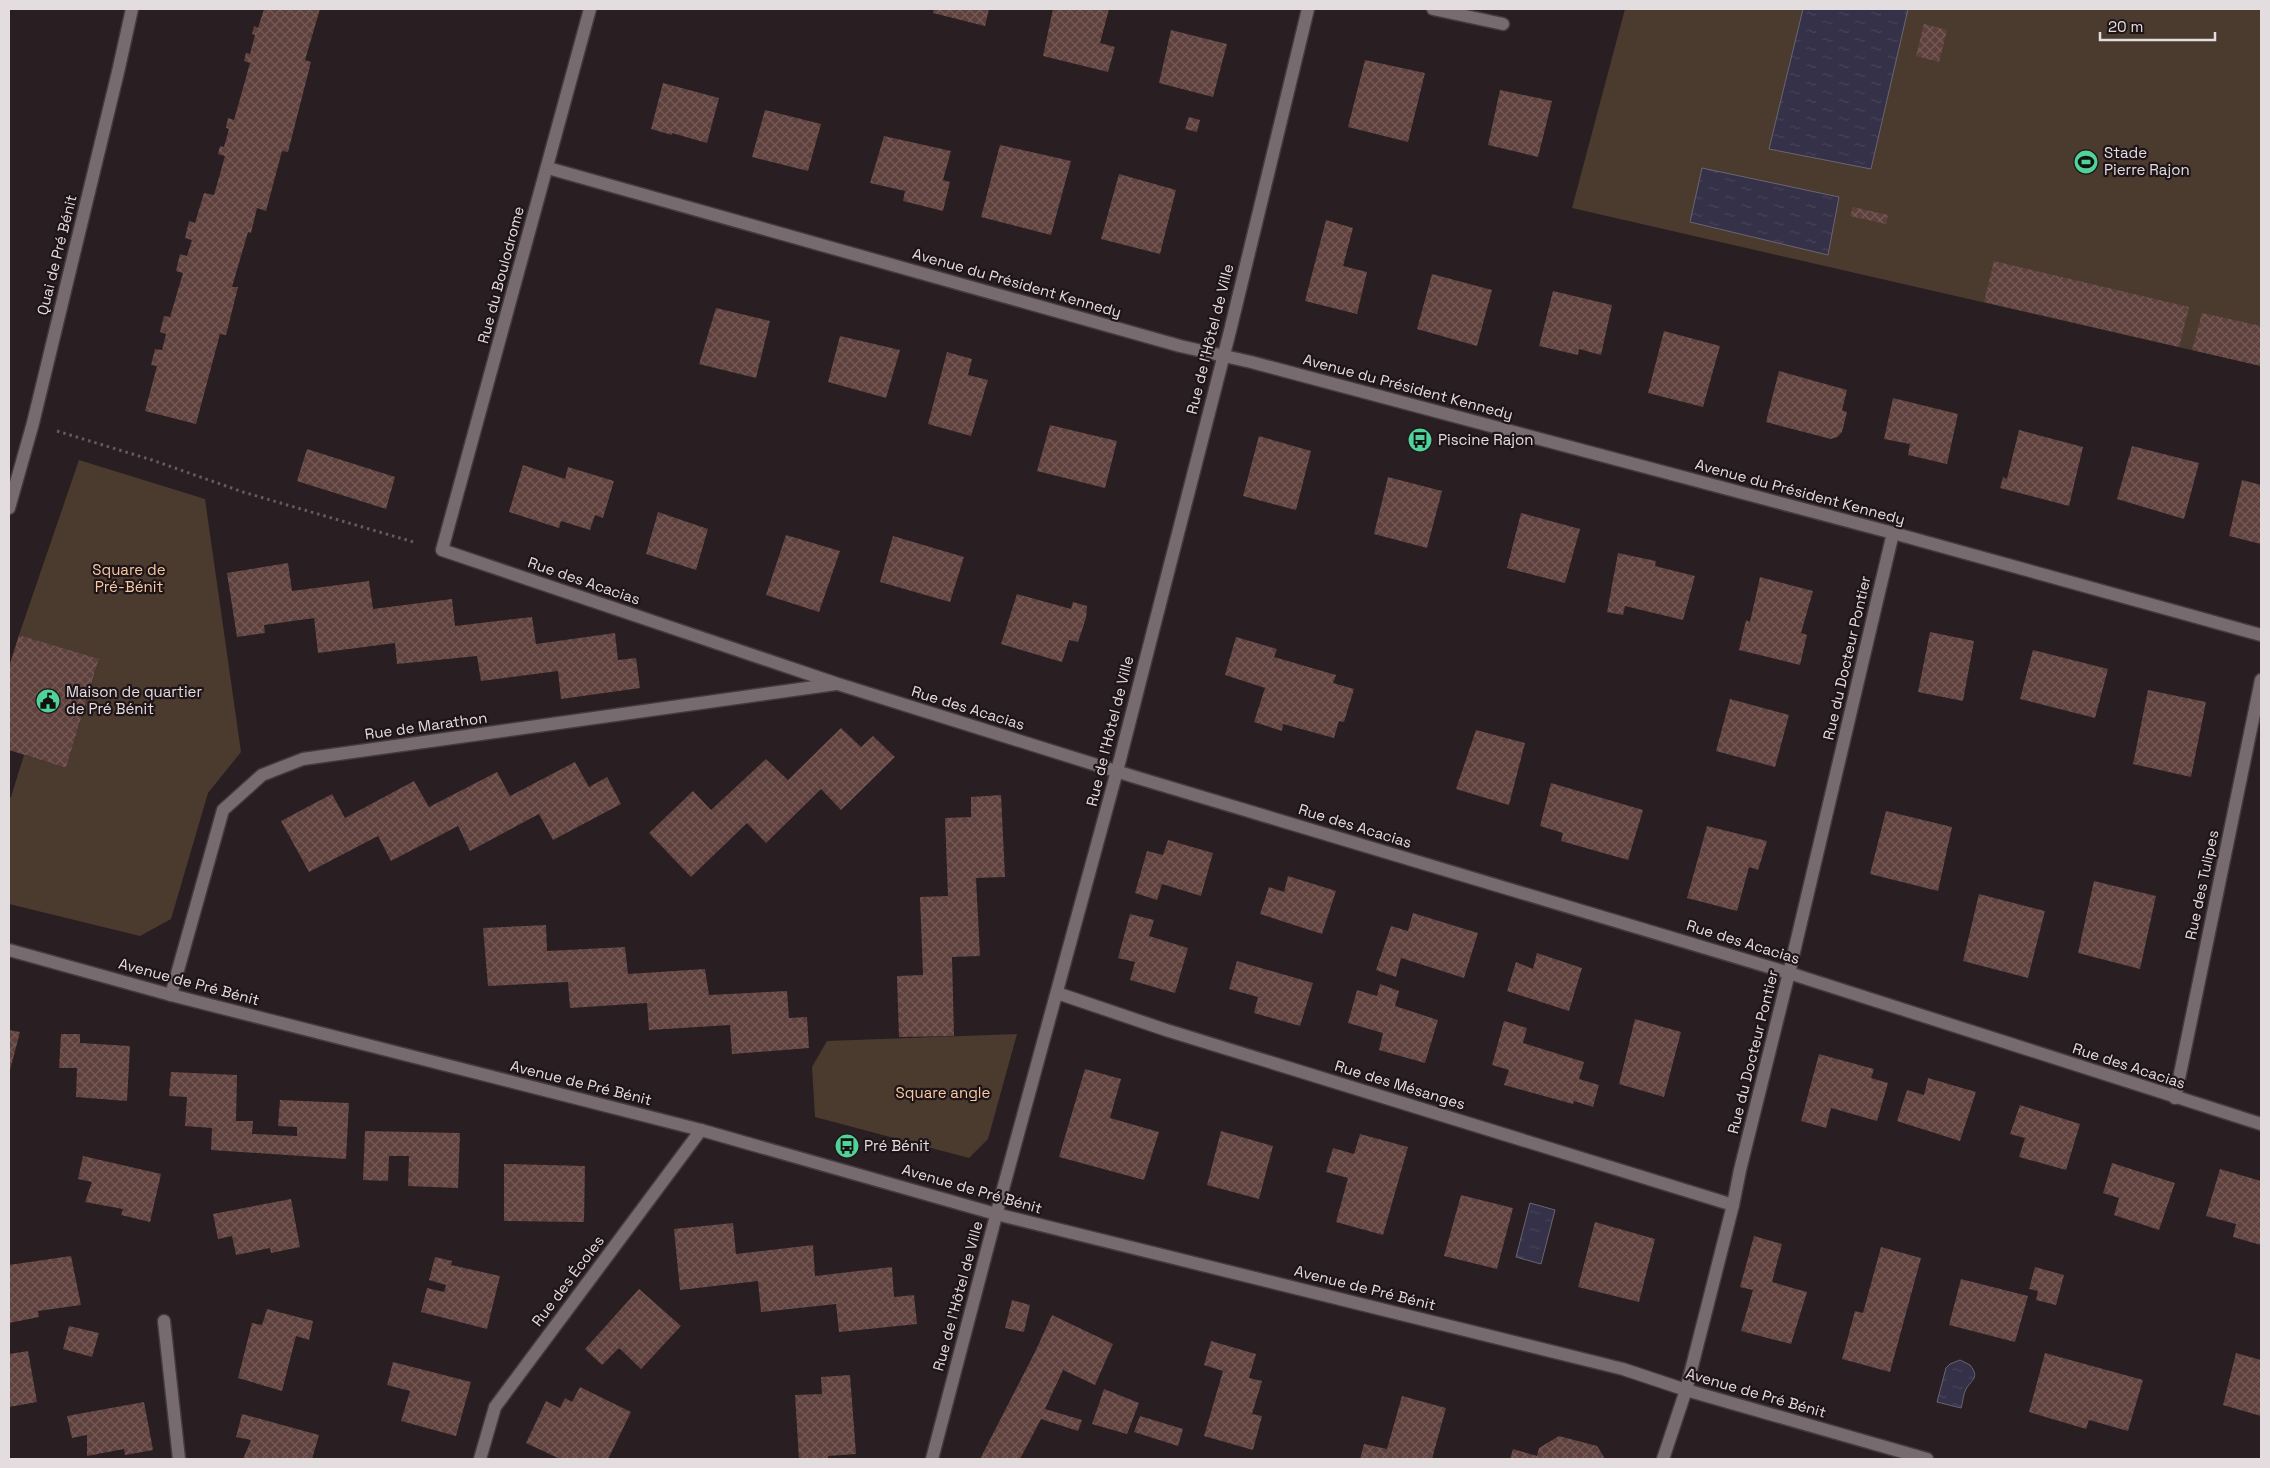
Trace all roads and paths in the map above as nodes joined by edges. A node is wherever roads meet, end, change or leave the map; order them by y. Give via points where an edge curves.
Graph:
1 (132, 9) edge
2 (590, 9) edge
3 (1308, 9) edge
4 (1433, 9) edge
5 (1503, 24) dead end
6 (548, 168) junction
7 (1224, 356) junction
8 (33, 423) junction
9 (9, 508) edge
10 (1893, 533) junction
11 (442, 550) junction
12 (2261, 634) edge
13 (2261, 680) edge
14 (838, 684) junction
15 (1117, 771) junction
16 (9, 950) edge
17 (1790, 973) junction
18 (1057, 993) junction
19 (171, 994) junction
20 (2175, 1098) junction
21 (2261, 1124) edge
22 (701, 1130) junction
23 (1734, 1205) junction
24 (996, 1214) junction
25 (164, 1321) dead end
26 (1686, 1390) junction
27 (179, 1459) edge
28 (480, 1459) edge
29 (932, 1459) edge
30 (1663, 1459) edge
31 (1927, 1459) edge

1 - 8 street, Quai de Pré Bénit
2 - 6 street, Rue du Boulodrome
3 - 7 street, Rue de l'Hôtel de Ville
4 - 5 street
6 - 7 street, Avenue du Président Kennedy
6 - 11 street, Rue du Boulodrome
7 - 10 street, Avenue du Président Kennedy
7 - 15 street, Rue de l'Hôtel de Ville
8 - 9 street, Quai de Pré Bénit
8 - 11 path via 242,492
10 - 12 street, Avenue du Président Kennedy
10 - 17 street, Rue du Docteur Pontier
11 - 14 street, Rue des Acacias
13 - 20 street, Rue des Tulipes
14 - 15 street, Rue des Acacias
14 - 19 street, Rue de Marathon via 303,760 262,775 223,810
15 - 17 street, Rue des Acacias
15 - 18 street, Rue de l'Hôtel de Ville
16 - 19 street, Avenue de Pré Bénit
17 - 20 street, Rue des Acacias
17 - 23 street, Rue du Docteur Pontier
18 - 23 street, Rue des Mésanges via 1166,1030
18 - 24 street, Rue de l'Hôtel de Ville
19 - 22 street, Avenue de Pré Bénit
20 - 21 street, Rue des Acacias
22 - 24 street, Avenue de Pré Bénit
22 - 28 street, Rue des Écoles via 495,1407
23 - 26 street, Rue du Docteur Pontier
24 - 26 street, Avenue de Pré Bénit via 1623,1369
24 - 29 street, Rue de l'Hôtel de Ville
25 - 27 street
26 - 30 street, Rue du Docteur Pontier
26 - 31 street, Avenue de Pré Bénit

